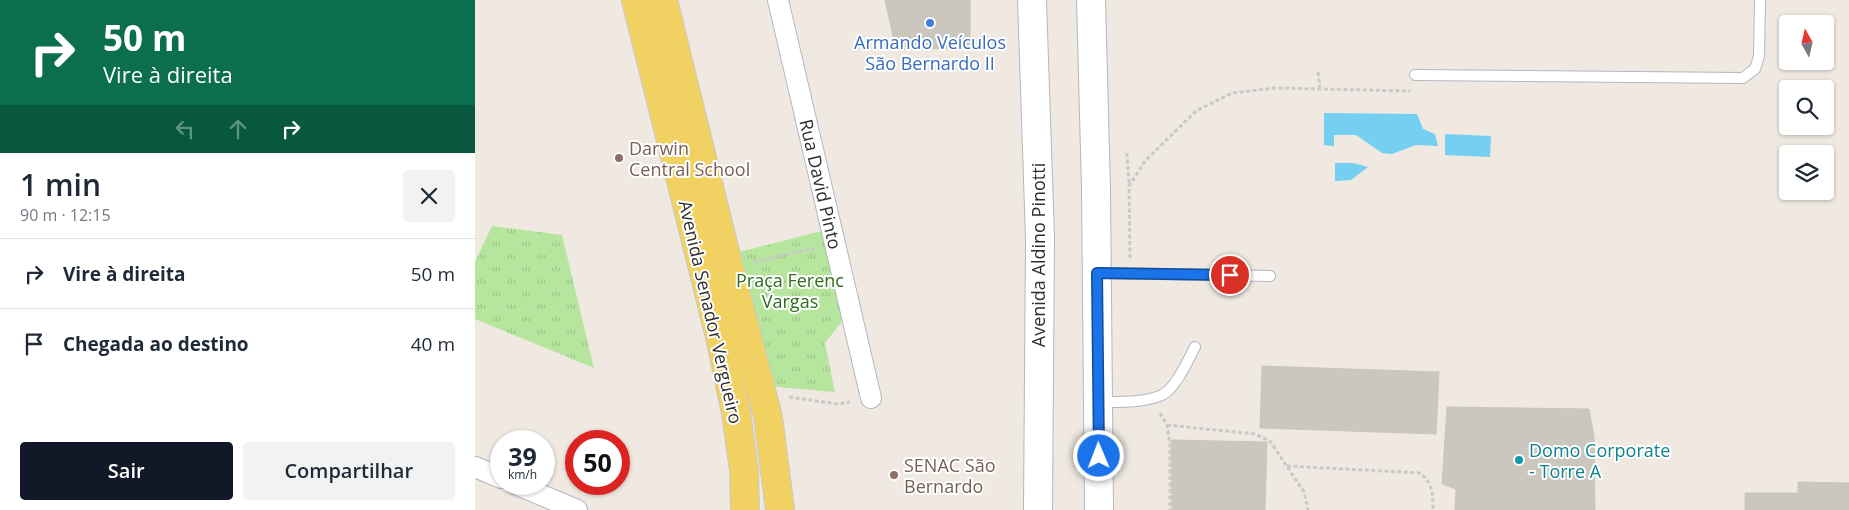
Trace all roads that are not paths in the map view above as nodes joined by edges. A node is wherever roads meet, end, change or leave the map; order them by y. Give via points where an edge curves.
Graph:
1 (637, 0) edge
2 (663, 0) edge
3 (778, 0) edge
4 (1032, 0) edge
5 (1091, 0) edge
6 (1760, 0) edge
7 (1415, 75) road end
8 (1097, 273) junction
9 (1270, 276) dead end
10 (1195, 347) dead end
11 (871, 398) dead end
12 (1098, 402) junction
13 (475, 467) edge
14 (490, 473) edge
15 (541, 495) edge
16 (1039, 507) edge
17 (577, 510) edge
18 (745, 510) edge
19 (780, 510) edge
20 (1099, 510) edge

1 - 18 main road, Avenida Senador Vergueiro via 732,394 744,470
2 - 19 main road, Avenida Senador Vergueiro via 768,417
3 - 11 street, Rua David Pinto
4 - 16 main road, Avenida Aldino Pinotti via 1040,238
5 - 8 main road
6 - 7 lane via 1759,56 1755,69 1743,78
8 - 9 lane
8 - 12 main road
10 - 12 lane via 1183,373 1163,394 1134,401
12 - 20 main road
13 - 14 street
15 - 17 street

